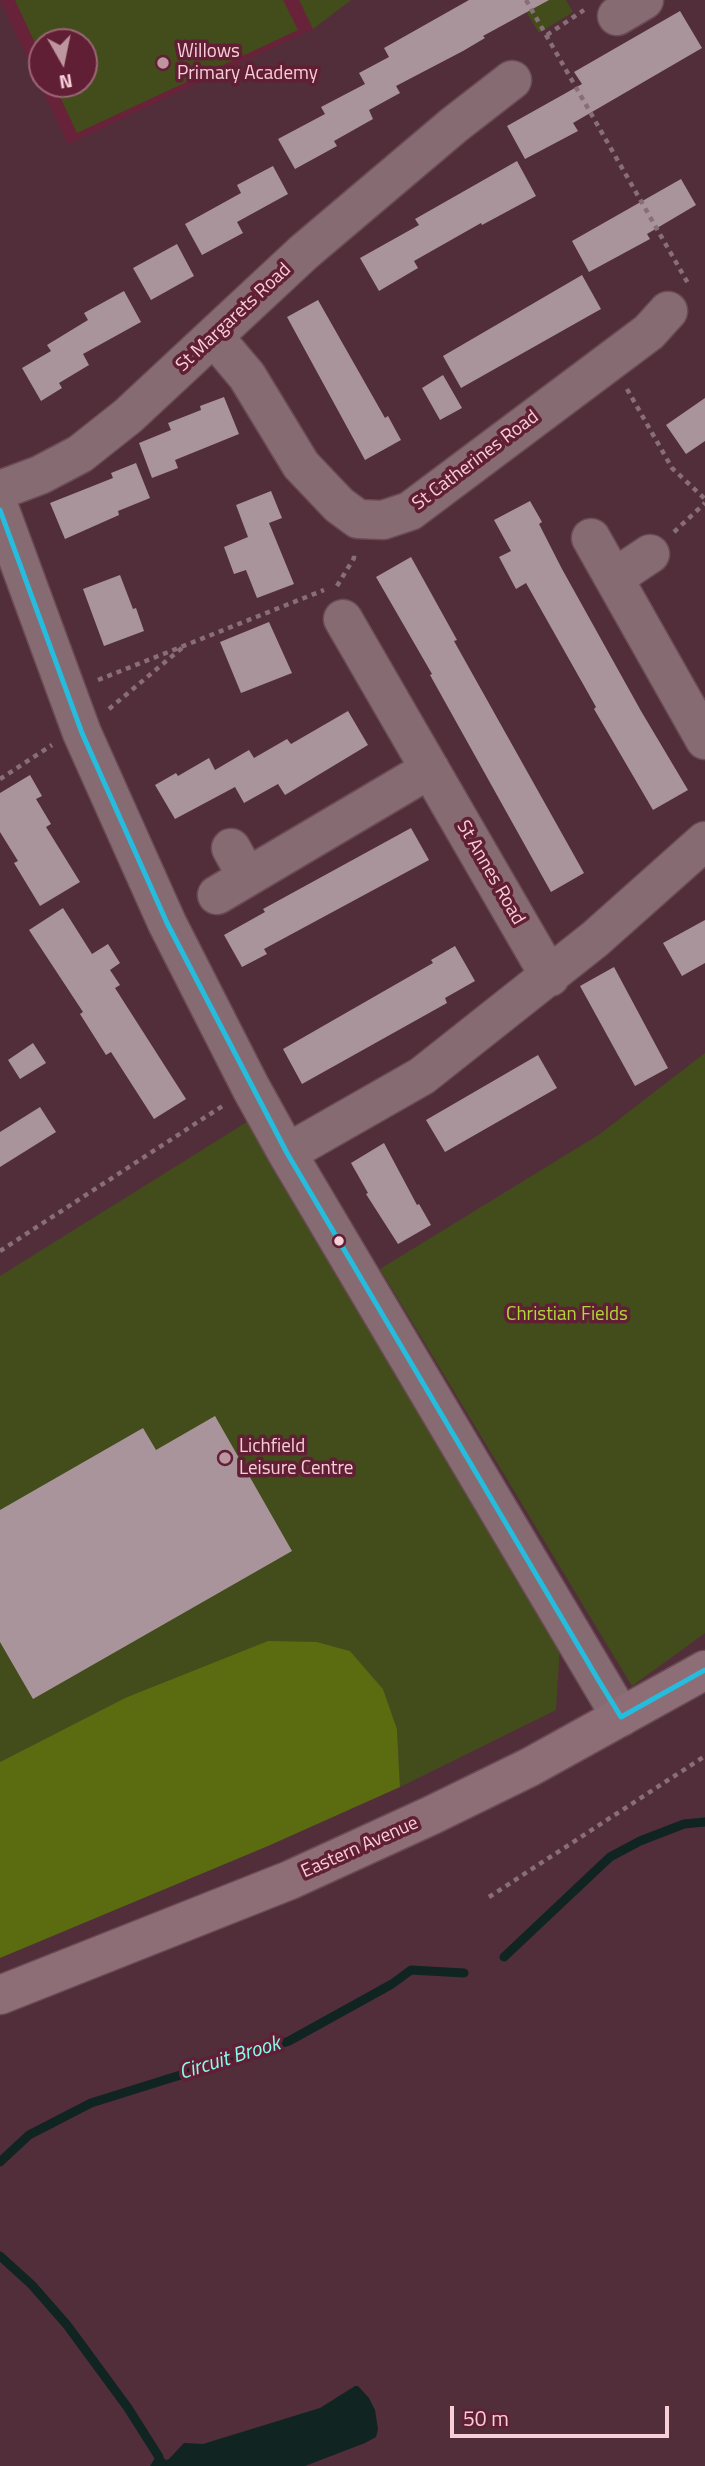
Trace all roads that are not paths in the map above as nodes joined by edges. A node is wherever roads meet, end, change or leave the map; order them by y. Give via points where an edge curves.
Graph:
1 (512, 80) dead end
2 (682, 303) road end
3 (214, 337) junction
4 (0, 490) edge
5 (0, 510) edge
6 (592, 538) dead end
7 (650, 554) road end
8 (614, 578) junction
9 (343, 622) road end
10 (705, 740) edge
11 (430, 769) junction
12 (705, 841) edge
13 (232, 873) dead end
14 (550, 977) junction
15 (287, 1153) junction
16 (705, 1670) edge
17 (621, 1717) junction
18 (0, 1994) edge

1 - 3 street, St Margarets Road via 462,132 304,252
2 - 3 street, St Catherines Road via 410,511 383,520 358,519 301,465 247,376
3 - 4 street, St Margarets Road via 80,454
5 - 15 street via 82,733 167,923
6 - 8 street
7 - 8 street
8 - 10 street
9 - 11 street, St Annes Road
11 - 13 street
11 - 14 street, St Annes Road
12 - 14 street
14 - 15 street via 422,1076
15 - 17 street
16 - 17 highway, Eastern Avenue
17 - 18 highway, Eastern Avenue via 432,1815 302,1874

